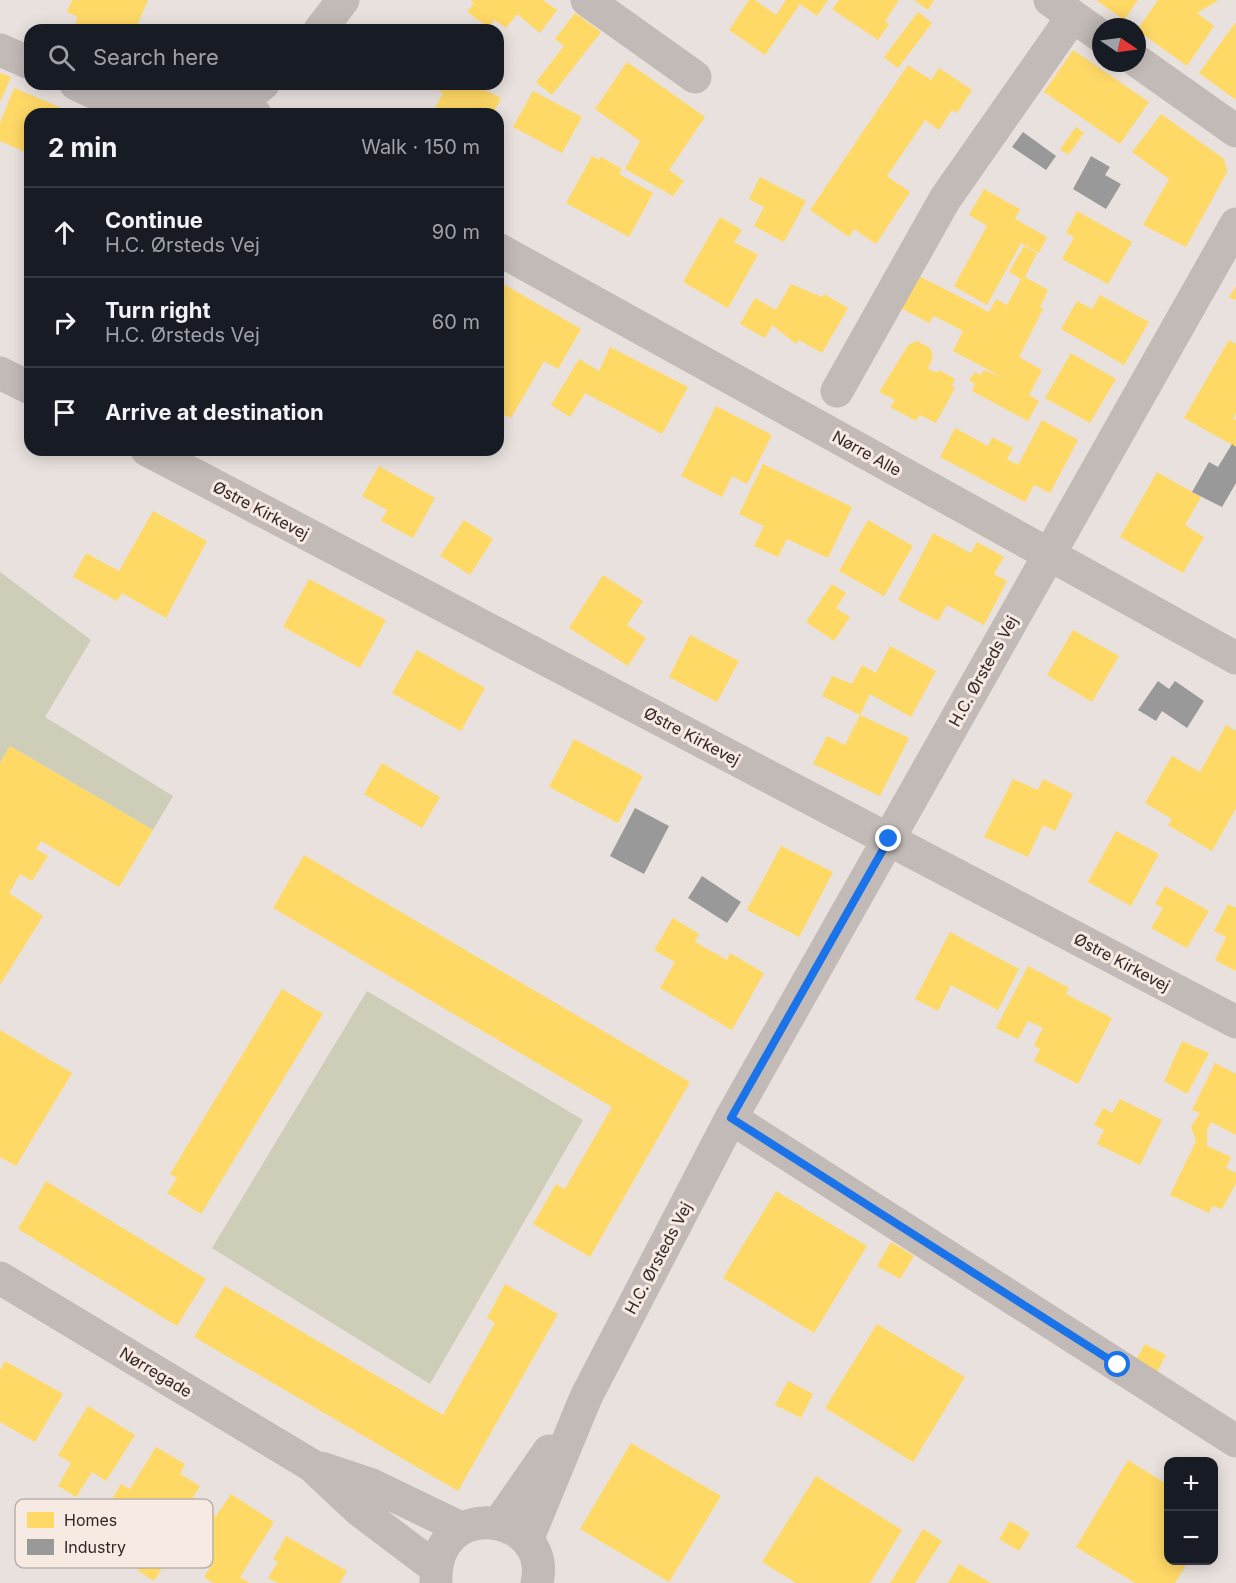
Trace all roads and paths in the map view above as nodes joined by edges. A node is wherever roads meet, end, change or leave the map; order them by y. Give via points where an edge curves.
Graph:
1 (343, 0) edge
2 (587, 0) edge
3 (1062, 8) edge
4 (325, 24) edge
5 (1092, 30) edge
6 (0, 50) edge
7 (24, 60) edge
8 (1146, 67) edge
9 (695, 77) dead end
10 (89, 90) edge
11 (259, 90) edge
12 (234, 108) edge
13 (247, 108) edge
14 (1236, 131) edge
15 (1236, 224) edge
16 (504, 252) edge
17 (0, 373) edge
18 (24, 385) edge
19 (837, 391) dead end
20 (158, 456) edge
21 (1050, 554) junction
22 (1236, 658) edge
23 (889, 839) junction
24 (1236, 1022) edge
25 (731, 1118) junction
26 (0, 1278) edge
27 (586, 1398) junction
28 (1236, 1441) edge
29 (311, 1465) junction
30 (499, 1523) junction
31 (461, 1528) junction
32 (527, 1540) junction
33 (436, 1575) edge
34 (540, 1581) edge

1 - 4 street
2 - 9 street
3 - 5 street
3 - 19 street via 945,199
6 - 7 street
8 - 14 street
10 - 12 street via 104,97
11 - 13 street
15 - 21 street, H.C. Ørsteds Vej
16 - 21 street, Nørre Alle
17 - 18 street
20 - 23 street, Østre Kirkevej
21 - 22 street, Nørre Alle
21 - 23 street, H.C. Ørsteds Vej
23 - 24 street, Østre Kirkevej
23 - 25 street, H.C. Ørsteds Vej
25 - 27 street, H.C. Ørsteds Vej
25 - 28 street
26 - 29 street, Nørregade
27 - 30 street, H.C. Ørsteds Vej
27 - 32 street, H.C. Ørsteds Vej
29 - 31 street, Nørregade via 372,1485
29 - 33 street, Nørregade
30 - 31 street via 486,1521
30 - 32 street
31 - 33 street via 444,1545
32 - 34 street via 534,1552

